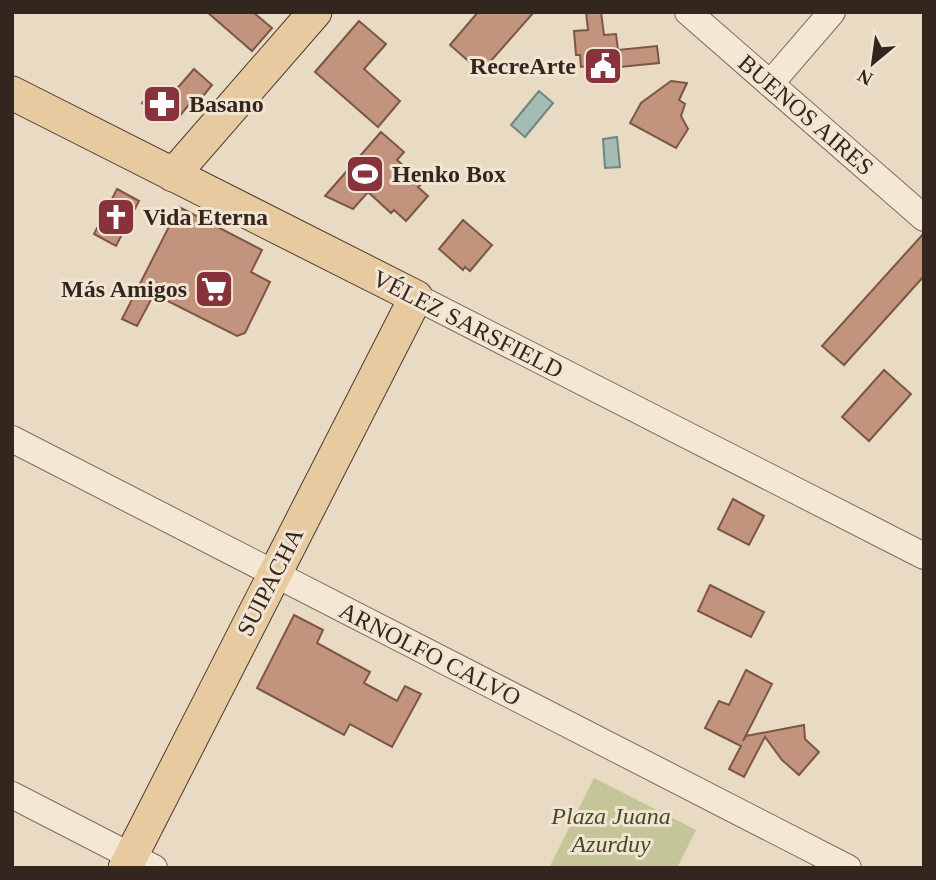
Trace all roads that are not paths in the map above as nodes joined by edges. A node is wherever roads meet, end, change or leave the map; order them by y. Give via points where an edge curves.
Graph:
1 (315, 12) edge
2 (688, 12) edge
3 (832, 12) edge
4 (770, 84) junction
5 (12, 93) edge
6 (173, 176) junction
7 (924, 218) edge
8 (416, 297) junction
9 (12, 439) edge
10 (924, 556) edge
11 (275, 574) junction
12 (12, 795) edge
13 (136, 864) edge
14 (848, 868) edge

1 - 6 main road
2 - 4 street, BUENOS AIRES
3 - 4 street
4 - 7 street, BUENOS AIRES
5 - 6 main road, VÉLEZ SARSFIELD
6 - 8 main road, VÉLEZ SARSFIELD
8 - 10 street, VÉLEZ SARSFIELD
8 - 11 main road, SUIPACHA
9 - 11 street, ARNOLFO CALVO
11 - 13 main road, SUIPACHA
11 - 14 street, ARNOLFO CALVO
12 - 13 street

